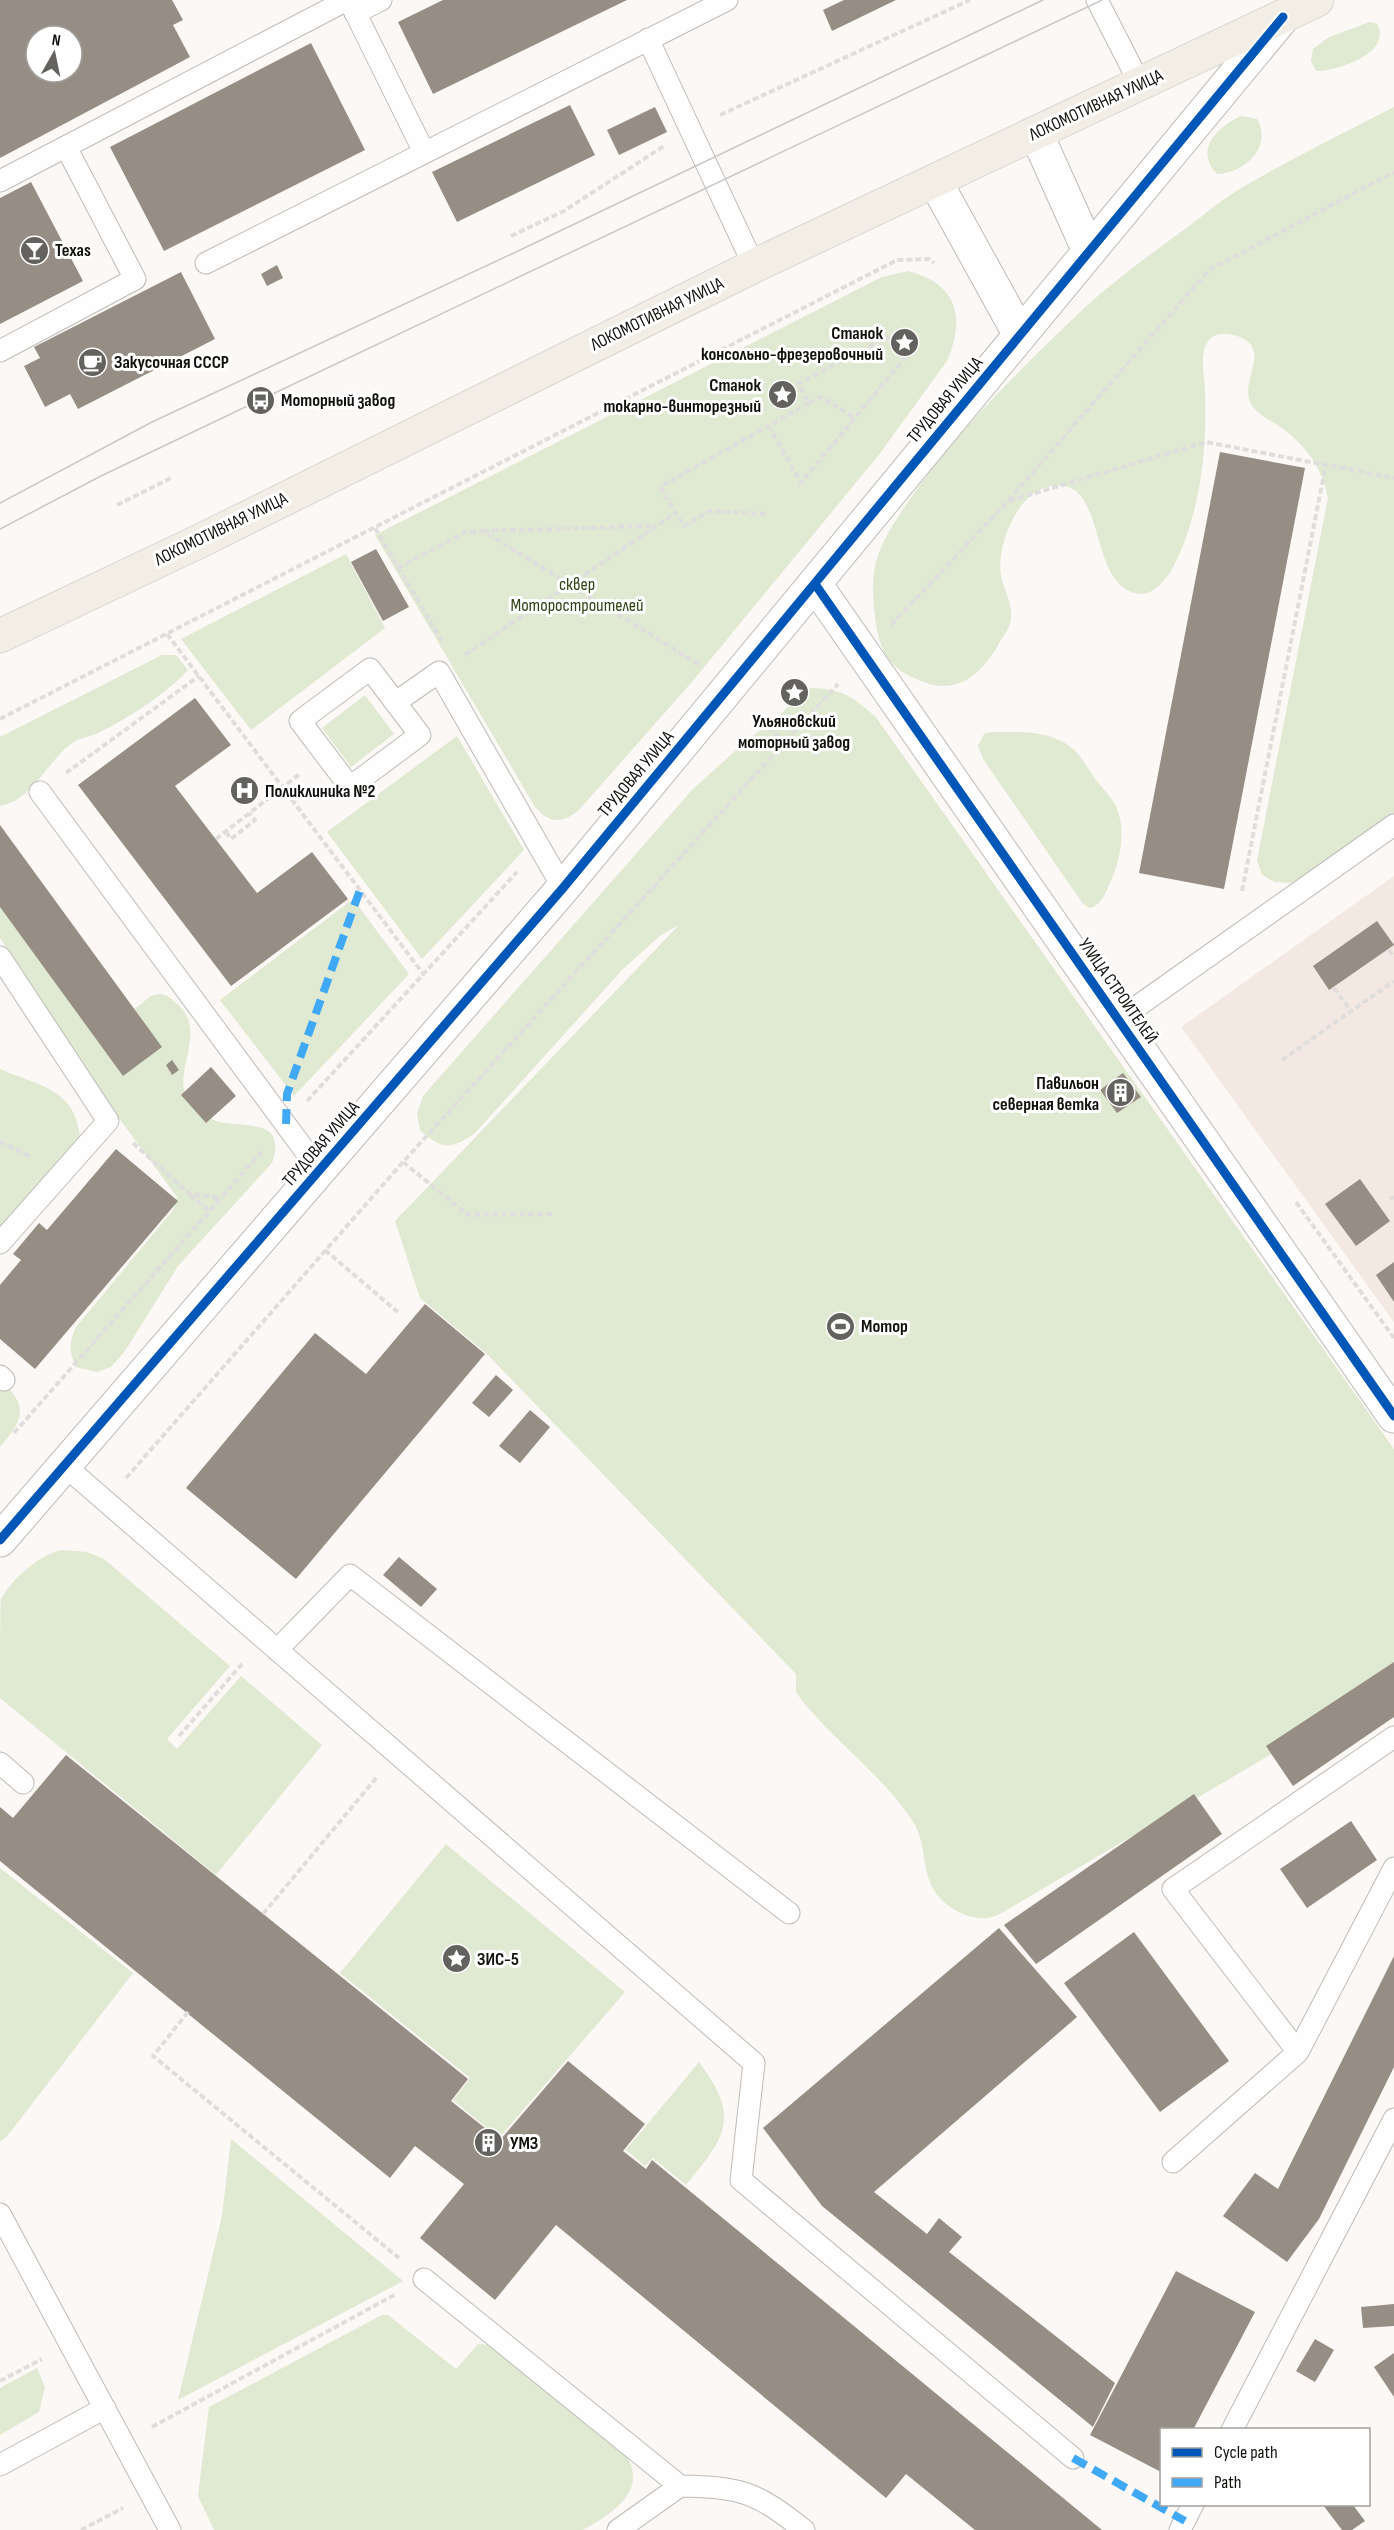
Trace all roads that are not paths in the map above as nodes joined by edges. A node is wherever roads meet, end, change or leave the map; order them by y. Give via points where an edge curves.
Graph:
1 (381, 0) edge
2 (727, 0) edge
3 (1097, 0) edge
4 (1317, 0) edge
5 (351, 4) edge
6 (1282, 17) junction
7 (648, 39) junction
8 (1140, 84) junction
9 (1036, 133) junction
10 (66, 147) junction
11 (424, 152) junction
12 (0, 181) edge
13 (935, 181) junction
14 (1089, 251) junction
15 (206, 263) dead end
16 (754, 266) junction
17 (1020, 335) junction
18 (0, 351) edge
19 (815, 584) junction
20 (0, 636) edge
21 (396, 702) junction
22 (40, 792) road end
23 (1394, 825) edge
24 (563, 888) junction
25 (0, 957) edge
26 (1118, 1020) junction
27 (321, 1171) junction
28 (0, 1243) edge
29 (1394, 1416) edge
30 (65, 1466) junction
31 (0, 1540) edge
32 (271, 1644) junction
33 (1394, 1737) edge
34 (0, 1763) edge
35 (22, 1783) dead end
36 (1394, 1868) edge
37 (789, 1913) dead end
38 (1298, 2052) junction
39 (1394, 2119) edge
40 (1173, 2162) dead end
41 (0, 2214) edge
42 (424, 2279) road end
43 (105, 2408) junction
44 (1233, 2428) edge
45 (1073, 2458) dead end
46 (0, 2465) edge
47 (680, 2486) junction
48 (1192, 2506) edge
49 (170, 2530) edge
50 (618, 2530) edge
51 (804, 2530) edge
52 (1180, 2530) edge

1 - 5 lane
2 - 7 lane
3 - 8 lane
4 - 6 main road, ЛОКОМОТИВНАЯ УЛИЦА
5 - 10 lane
5 - 11 lane
6 - 8 main road, ЛОКОМОТИВНАЯ УЛИЦА
6 - 14 street, ТРУДОВАЯ УЛИЦА
7 - 11 lane
7 - 16 lane
8 - 9 main road, ЛОКОМОТИВНАЯ УЛИЦА
9 - 13 main road, ЛОКОМОТИВНАЯ УЛИЦА
9 - 14 street
10 - 12 lane
10 - 18 lane via 135,279
11 - 15 lane
13 - 16 main road, ЛОКОМОТИВНАЯ УЛИЦА
13 - 17 street
14 - 17 street, ТРУДОВАЯ УЛИЦА
16 - 20 main road, ЛОКОМОТИВНАЯ УЛИЦА
17 - 19 street, ТРУДОВАЯ УЛИЦА
19 - 24 street, ТРУДОВАЯ УЛИЦА
19 - 26 street, УЛИЦА СТРОИТЕЛЕЙ
21 - 21 lane via 370,669 300,721 350,788 420,735
21 - 24 lane via 439,672
22 - 27 lane
23 - 26 lane
24 - 27 street, ТРУДОВАЯ УЛИЦА
25 - 28 lane via 108,1121
26 - 29 street, УЛИЦА СТРОИТЕЛЕЙ
27 - 30 street, ТРУДОВАЯ УЛИЦА
30 - 31 street, ТРУДОВАЯ УЛИЦА
30 - 32 lane
32 - 37 lane via 350,1575
32 - 45 lane via 754,2063 741,2180
33 - 38 lane via 1173,1888
34 - 35 lane
36 - 38 lane
38 - 40 lane
39 - 44 lane
41 - 43 lane
42 - 47 lane
43 - 46 lane
43 - 49 lane
47 - 50 lane
47 - 51 lane via 736,2489 757,2497
48 - 52 lane

